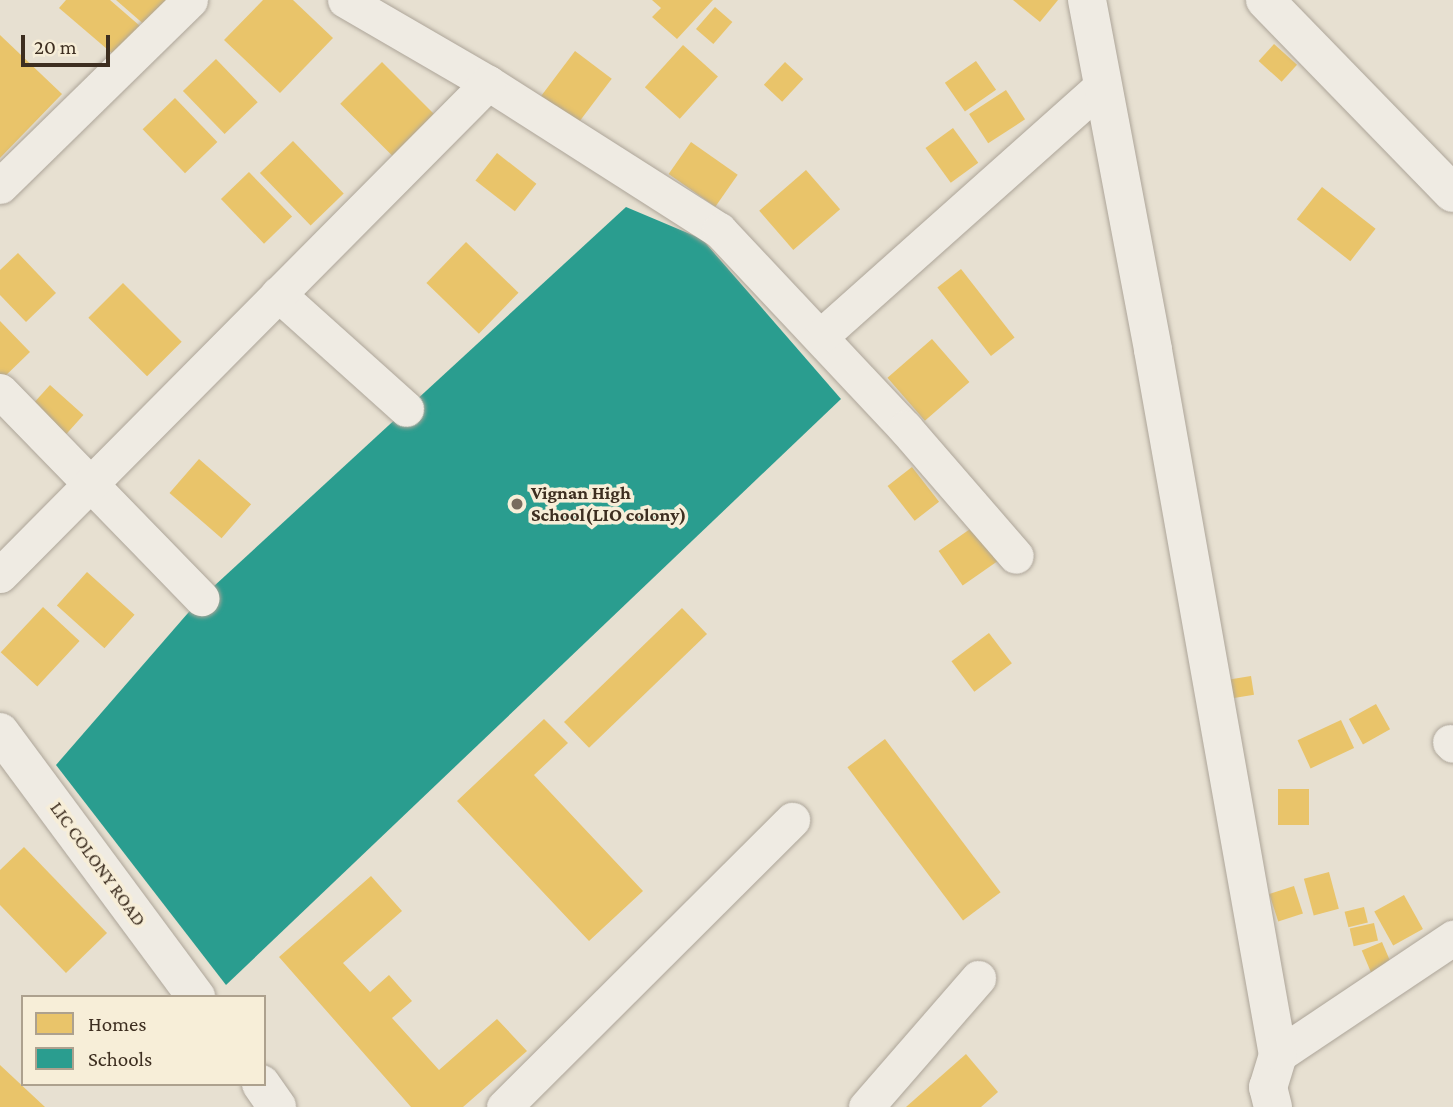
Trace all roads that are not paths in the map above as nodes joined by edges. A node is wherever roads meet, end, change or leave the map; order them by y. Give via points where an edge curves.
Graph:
1 (190, 0) edge
2 (345, 0) edge
3 (1087, 0) edge
4 (1273, 3) edge
5 (488, 83) junction
6 (1102, 85) junction
7 (0, 186) edge
8 (1453, 193) edge
9 (278, 294) junction
10 (821, 336) junction
11 (0, 391) edge
12 (406, 409) dead end
13 (89, 485) junction
14 (1016, 556) dead end
15 (0, 575) edge
16 (201, 598) dead end
17 (0, 732) edge
18 (792, 820) dead end
19 (1453, 938) edge
20 (978, 978) dead end
21 (195, 995) edge
22 (262, 1086) edge
23 (1267, 1089) edge
24 (277, 1107) edge
25 (504, 1107) edge
26 (866, 1107) edge

1 - 7 street
2 - 5 street
3 - 6 street
4 - 8 street
5 - 9 street
5 - 10 street via 719,230
6 - 10 street
6 - 23 street
9 - 12 street
9 - 13 street
10 - 14 street
11 - 13 street
13 - 15 street
13 - 16 street
17 - 21 street, LIC COLONY ROAD
18 - 25 street
19 - 23 street
20 - 26 street
22 - 24 street

